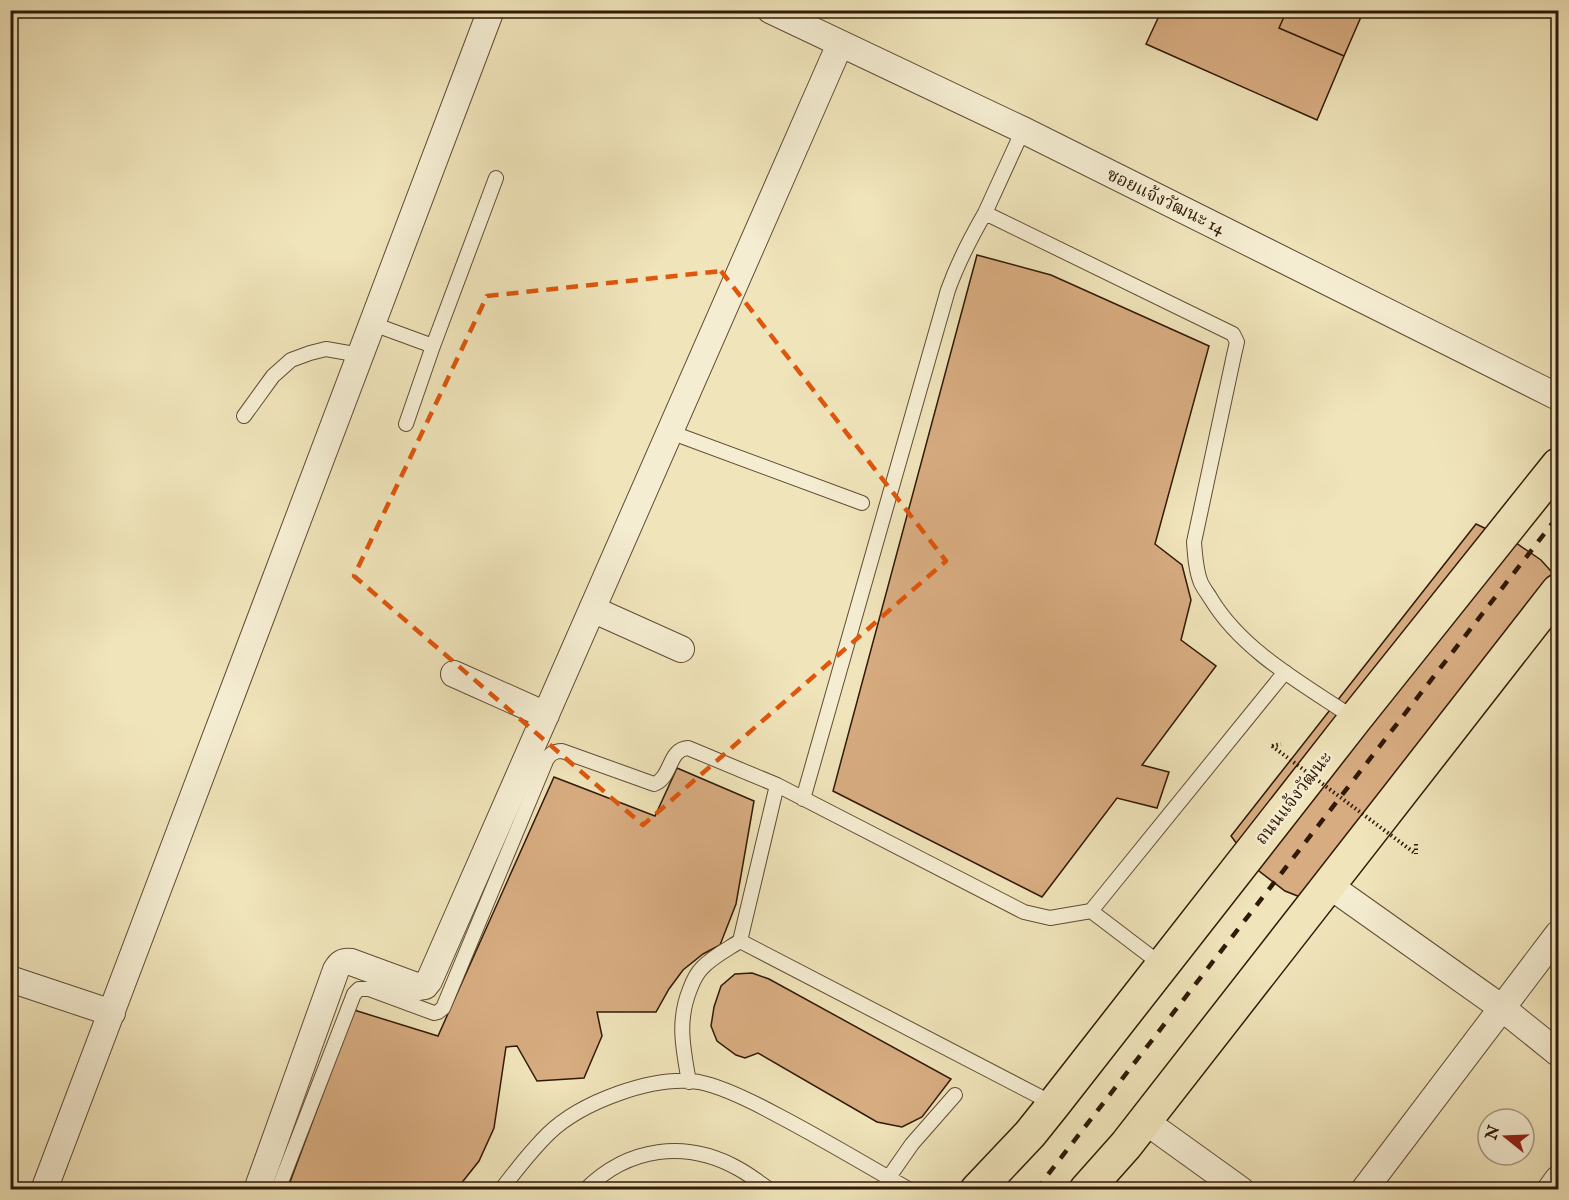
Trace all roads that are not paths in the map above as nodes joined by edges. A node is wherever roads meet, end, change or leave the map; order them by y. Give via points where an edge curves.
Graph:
1 (491, 10) edge
2 (777, 12) edge
3 (840, 44) junction
4 (1023, 130) junction
5 (496, 178) dead end
6 (985, 213) junction
7 (372, 324) junction
8 (433, 346) junction
9 (360, 355) junction
10 (1558, 397) edge
11 (244, 416) dead end
12 (406, 424) dead end
13 (670, 432) junction
14 (1558, 465) edge
15 (862, 503) dead end
16 (1554, 604) edge
17 (592, 609) junction
18 (681, 650) dead end
19 (1285, 672) junction
20 (454, 674) dead end
21 (546, 715) junction
22 (1355, 720) junction
23 (777, 785) junction
24 (803, 799) junction
25 (1330, 886) junction
26 (1091, 911) junction
27 (1558, 934) edge
28 (740, 941) junction
29 (1162, 965) junction
30 (10, 979) edge
31 (1502, 1008) junction
32 (111, 1013) junction
33 (1558, 1053) edge
34 (689, 1082) junction
35 (956, 1095) dead end
36 (1054, 1104) junction
37 (1136, 1133) junction
38 (1030, 1134) junction
39 (1558, 1179) edge
40 (884, 1184) edge
41 (45, 1190) edge
42 (256, 1190) edge
43 (278, 1190) edge
44 (501, 1190) edge
45 (585, 1190) edge
46 (770, 1190) edge
47 (910, 1190) edge
48 (977, 1190) edge
49 (996, 1190) edge
50 (1086, 1190) edge
51 (1099, 1190) edge
52 (1241, 1190) edge
53 (1364, 1190) edge
54 (1550, 1190) edge

1 - 7 street
2 - 3 street, ซอยแจ้งวัฒนะ 14
3 - 4 street, ซอยแจ้งวัฒนะ 14
3 - 13 street
4 - 6 lane
4 - 10 street, ซอยแจ้งวัฒนะ 14
5 - 8 lane
6 - 19 lane via 1235,336 1237,342 1194,542 1196,562 1201,583 1231,627
6 - 24 lane via 967,243 948,290
7 - 8 lane
7 - 9 street
8 - 12 lane
9 - 11 lane via 326,349 291,360 273,375
9 - 32 street
13 - 15 lane
13 - 17 street
14 - 22 main road, ถนนแจ้งวัฒนะ
16 - 25 main road
17 - 18 street
17 - 21 street
19 - 22 lane
19 - 26 lane
20 - 21 street
21 - 42 street via 425,986 346,961 336,970
22 - 29 main road, ถนนแจ้งวัฒนะ
23 - 24 lane
23 - 28 lane
23 - 43 lane via 688,748 678,751 664,777 654,784 562,752 550,754 444,1005 434,1013 369,989 354,994
24 - 26 lane via 1024,912 1050,918
25 - 31 street
25 - 37 main road
26 - 29 lane
27 - 31 street
28 - 34 lane via 702,968 687,996 681,1030
28 - 36 lane
29 - 36 main road, ถนนแจ้งวัฒนะ
30 - 32 street
31 - 33 street
31 - 53 street
32 - 41 street
34 - 40 lane via 755,1103 820,1138
34 - 44 lane via 639,1087 575,1113 549,1133
35 - 40 lane via 912,1144
36 - 38 main road, ถนนแจ้งวัฒนะ
37 - 50 main road
37 - 51 main road
37 - 52 street
38 - 48 main road, ถนนแจ้งวัฒนะ
38 - 49 main road, ถนนแจ้งวัฒนะ
39 - 54 street
40 - 47 lane
45 - 46 lane via 607,1170 625,1161 681,1150 739,1169

